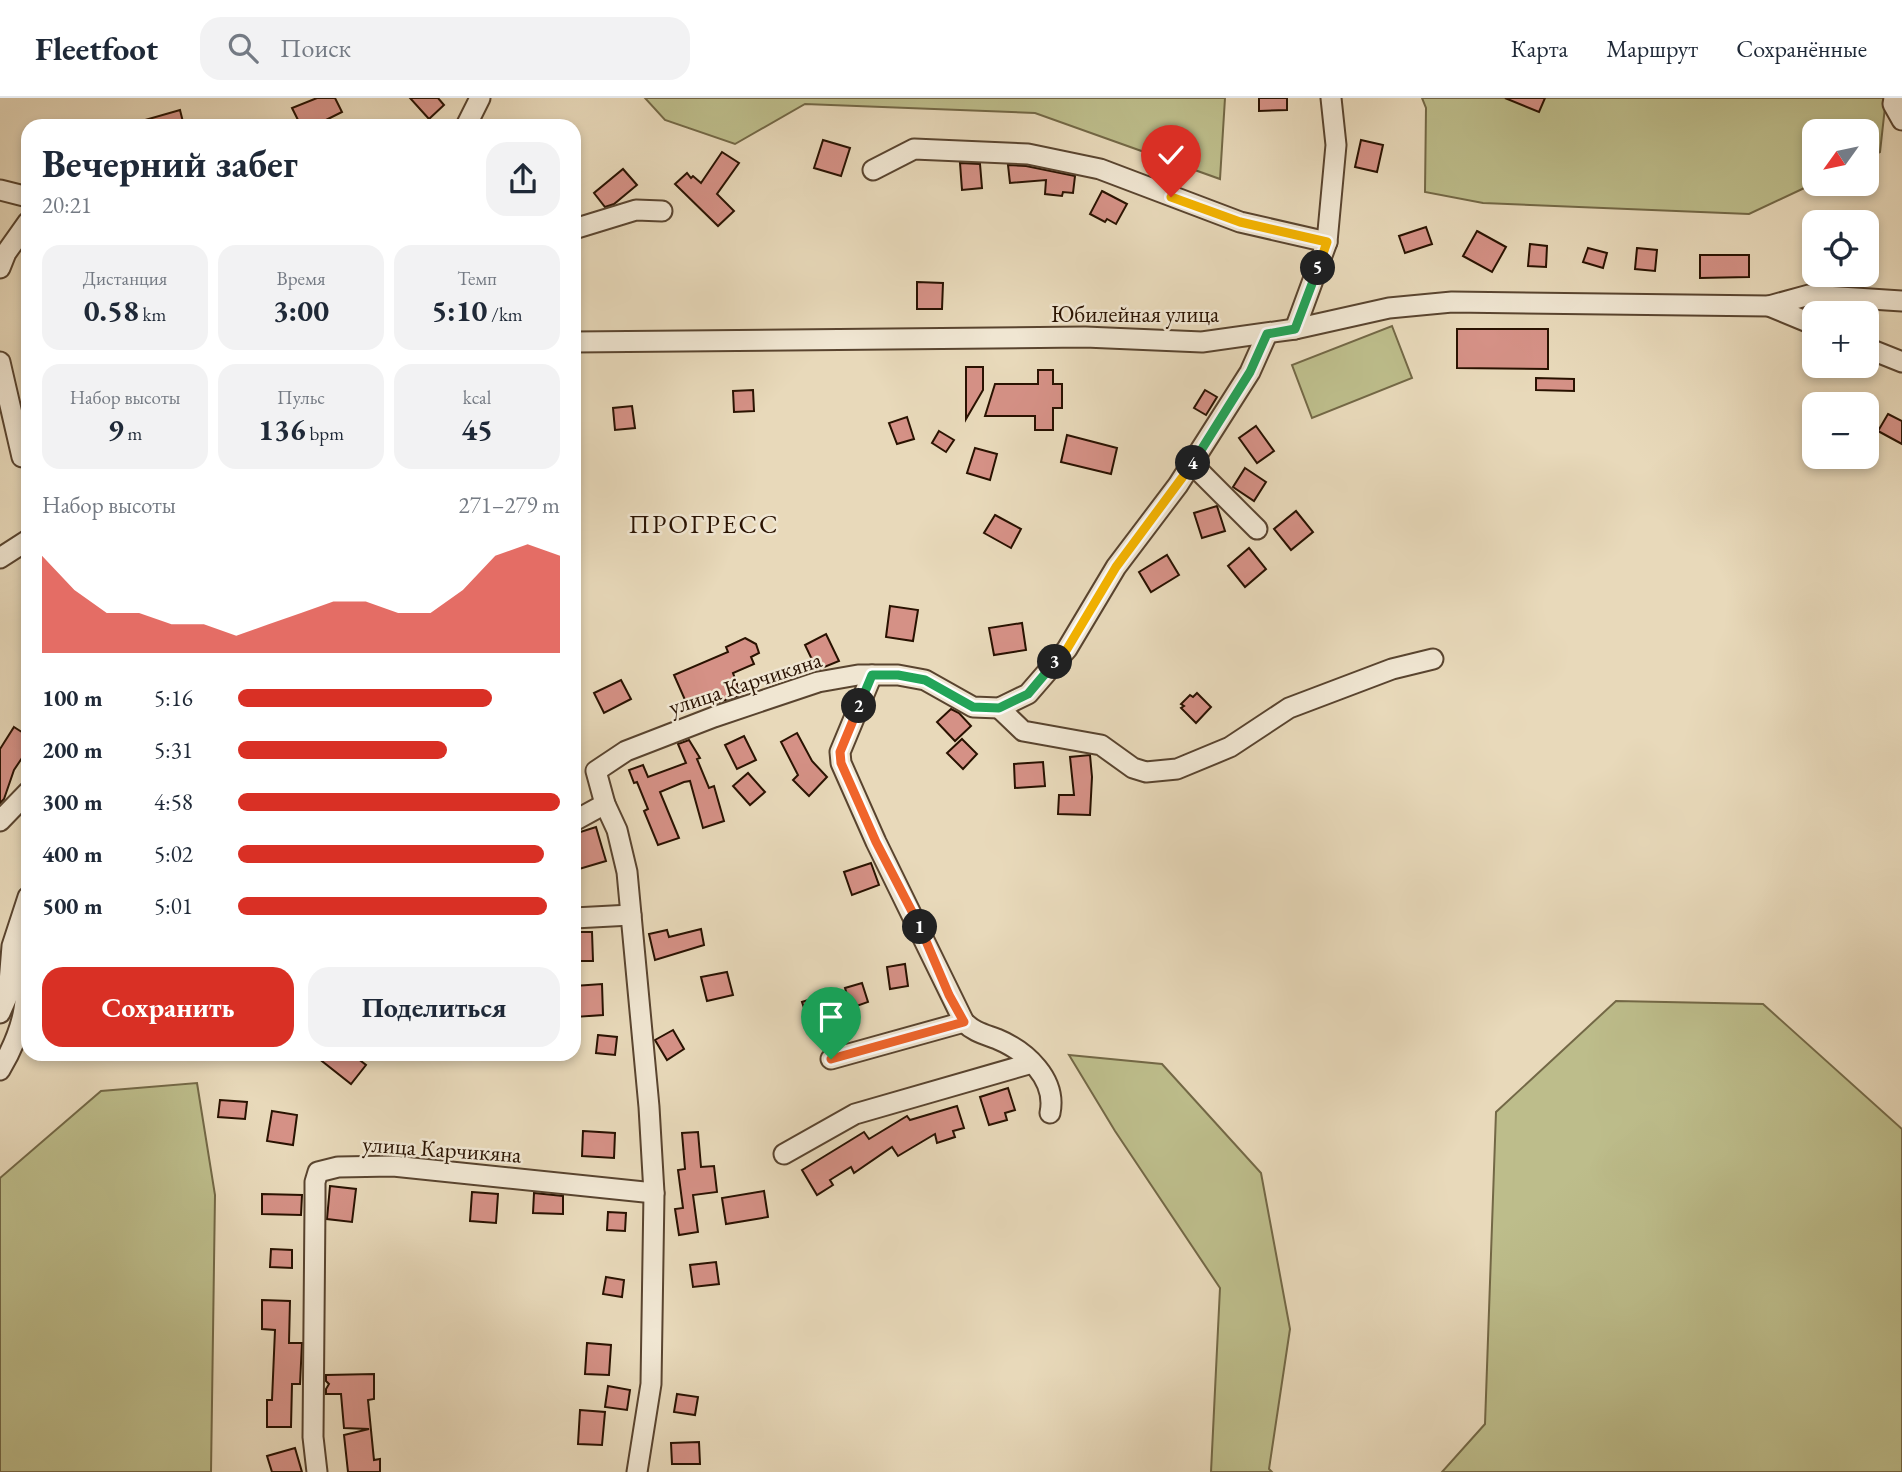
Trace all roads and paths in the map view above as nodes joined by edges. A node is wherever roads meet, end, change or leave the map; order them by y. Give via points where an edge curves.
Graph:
1 (480, 98) edge
2 (1331, 98) edge
3 (1894, 98) edge
4 (470, 119) edge
5 (1902, 120) edge
6 (873, 170) dead end
7 (0, 190) edge
8 (21, 195) edge
9 (662, 211) dead end
10 (581, 227) edge
11 (21, 232) edge
12 (1327, 242) junction
13 (0, 268) edge
14 (1900, 298) edge
15 (1769, 306) junction
16 (1802, 320) edge
17 (1295, 329) junction
18 (1267, 334) junction
19 (581, 342) edge
20 (1879, 353) edge
21 (0, 362) edge
22 (1902, 362) edge
23 (21, 453) edge
24 (1192, 464) junction
25 (1257, 529) dead end
26 (21, 544) edge
27 (0, 558) edge
28 (1433, 659) dead end
29 (872, 675) junction
30 (999, 708) junction
31 (21, 799) edge
32 (606, 804) junction
33 (581, 817) edge
34 (0, 821) edge
35 (631, 915) junction
36 (21, 918) edge
37 (581, 918) edge
38 (0, 1013) edge
39 (964, 1022) junction
40 (21, 1025) edge
41 (831, 1059) dead end
42 (1032, 1063) junction
43 (0, 1070) edge
44 (1049, 1112) dead end
45 (784, 1153) dead end
46 (654, 1193) junction
47 (317, 1472) edge
48 (637, 1472) edge

1 - 4 street
2 - 12 street via 1336,145
3 - 5 street
6 - 12 street via 914,149 1028,154 1100,169 1240,222
7 - 8 street
9 - 10 street via 636,211
11 - 13 street
12 - 17 street
14 - 15 street via 1809,295
15 - 16 street, Юбилейная улица
15 - 17 street, Юбилейная улица via 1452,302 1389,308
17 - 18 street, Юбилейная улица
18 - 19 street, Юбилейная улица via 1202,342 1085,337
18 - 24 street via 1250,372
20 - 22 street
21 - 23 street
24 - 25 street
24 - 30 street via 1116,567 1067,649 1028,694
26 - 27 street
28 - 30 street via 1392,669 1289,708 1230,747 1177,769 1146,772 1101,745 1023,731
29 - 30 street, улица Карчикяна via 925,680 973,707
29 - 32 street, улица Карчикяна via 818,682 626,751 596,771
29 - 39 street via 840,752 841,763
31 - 34 street
32 - 33 street
32 - 35 street, улица Карчикяна via 627,872
35 - 37 street
35 - 46 street, улица Карчикяна
36 - 38 street via 12,946 8,995
39 - 41 street
39 - 42 street
40 - 43 street
42 - 44 street via 1049,1086
42 - 45 street via 855,1114
46 - 47 street, улица Карчикяна via 393,1166 318,1172 313,1437
46 - 48 street, улица Карчикяна via 651,1384

